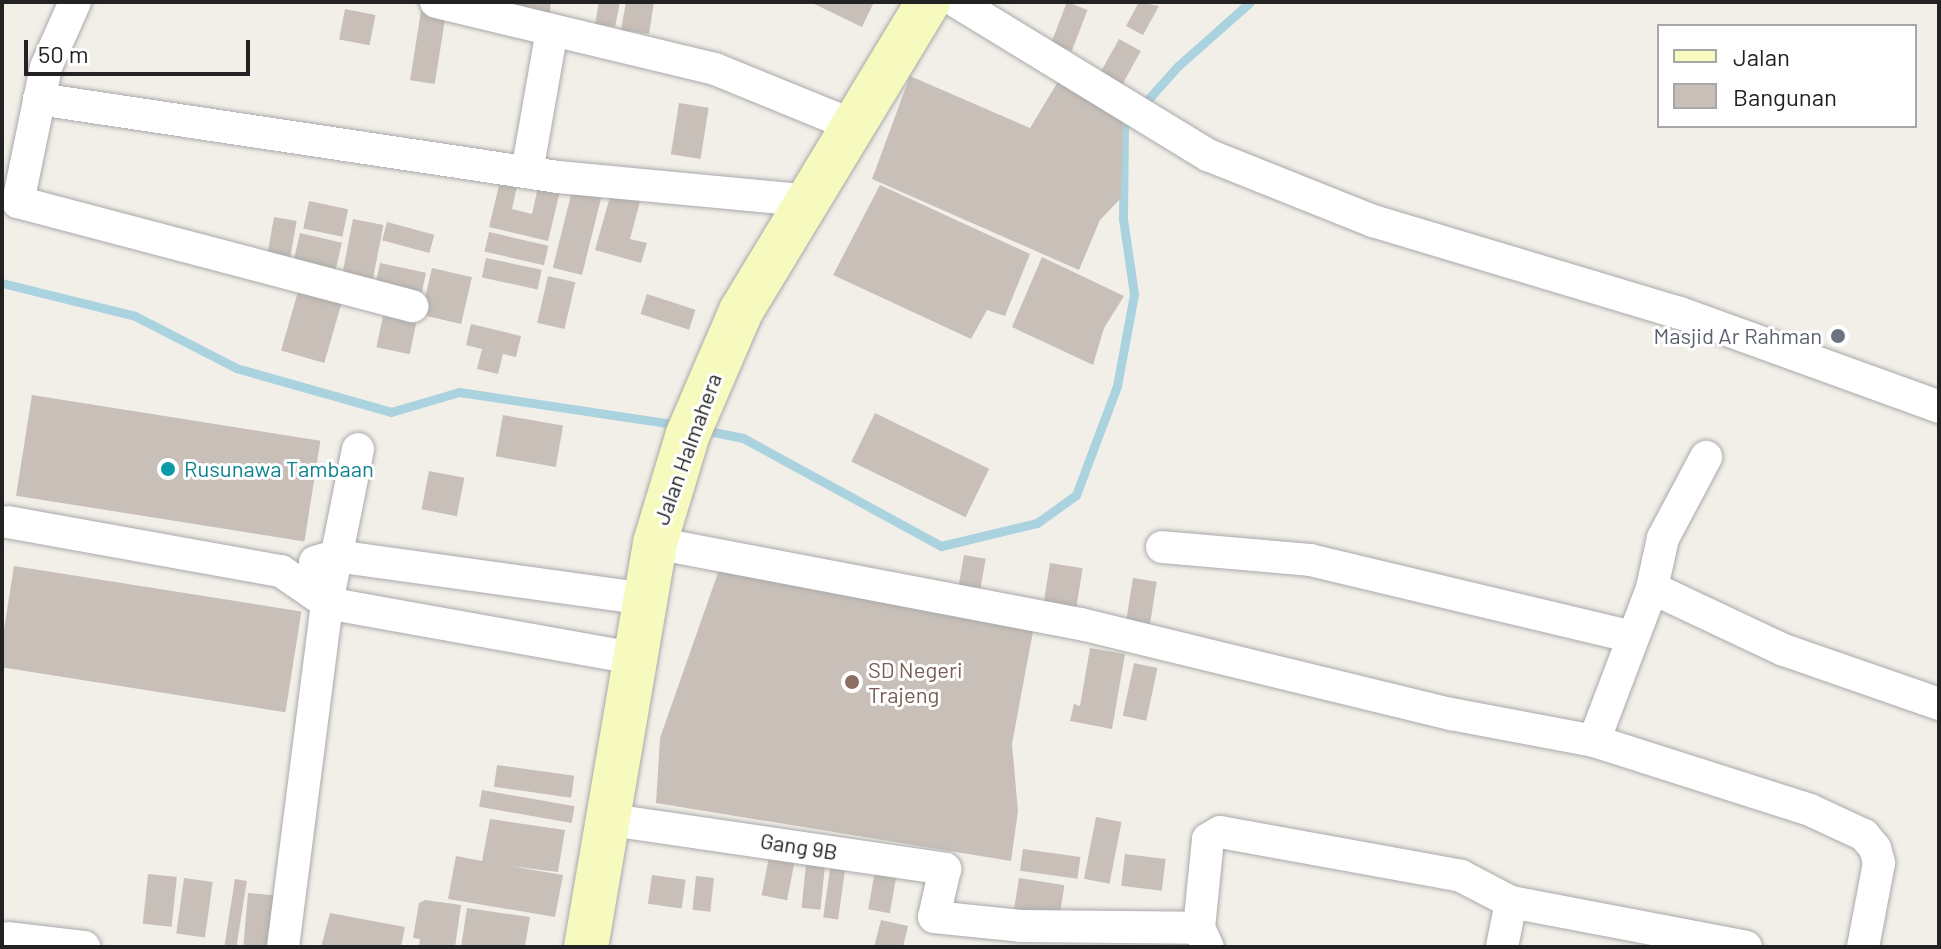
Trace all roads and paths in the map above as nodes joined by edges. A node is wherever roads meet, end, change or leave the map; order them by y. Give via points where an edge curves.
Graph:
1 (75, 2) edge
2 (436, 2) edge
3 (928, 2) edge
4 (957, 2) edge
5 (552, 30) junction
6 (39, 99) junction
7 (857, 127) junction
8 (527, 172) junction
9 (811, 201) junction
10 (413, 306) dead end
11 (1939, 407) edge
12 (358, 449) dead end
13 (1706, 457) dead end
14 (8, 522) dead end
15 (655, 543) junction
16 (1162, 547) dead end
17 (336, 556) junction
18 (281, 571) junction
19 (457, 573) junction
20 (1652, 588) junction
21 (646, 599) junction
22 (327, 603) junction
23 (447, 624) junction
24 (1633, 637) junction
25 (634, 658) junction
26 (1939, 704) edge
27 (1594, 741) junction
28 (604, 819) junction
29 (1511, 902) junction
30 (1203, 937) edge
31 (8, 938) dead end
32 (84, 947) edge
33 (283, 947) edge
34 (586, 947) edge
35 (1502, 947) edge
36 (1746, 947) edge
37 (1863, 947) edge

1 - 6 street via 46,67
2 - 5 street
3 - 7 street, Jalan Halmahera
4 - 11 street via 1208,155 1373,221 1680,313
5 - 7 street via 715,69
5 - 8 street
6 - 8 street
6 - 10 street via 16,193 26,208
7 - 9 street, Jalan Halmahera
8 - 9 street
9 - 15 street, Jalan Halmahera via 741,311 688,434
12 - 17 street
13 - 20 street via 1663,538
14 - 18 street
15 - 21 street, Jalan Halmahera
15 - 27 street via 1081,624 1451,714
16 - 24 street via 1310,560
17 - 18 street
17 - 19 street
17 - 22 street
18 - 22 street
19 - 21 street
19 - 23 street
20 - 24 street
20 - 26 street via 1784,650
21 - 25 street, Jalan Halmahera
22 - 23 street
22 - 33 street
23 - 25 street
24 - 27 street
25 - 28 street, Jalan Halmahera
27 - 37 street via 1810,810 1871,840 1879,863
28 - 30 street, Gang 9B via 945,869 934,917
28 - 34 street, Jalan Halmahera
29 - 30 street via 1461,876 1220,832 1208,839
29 - 35 street
29 - 36 street
31 - 32 street

